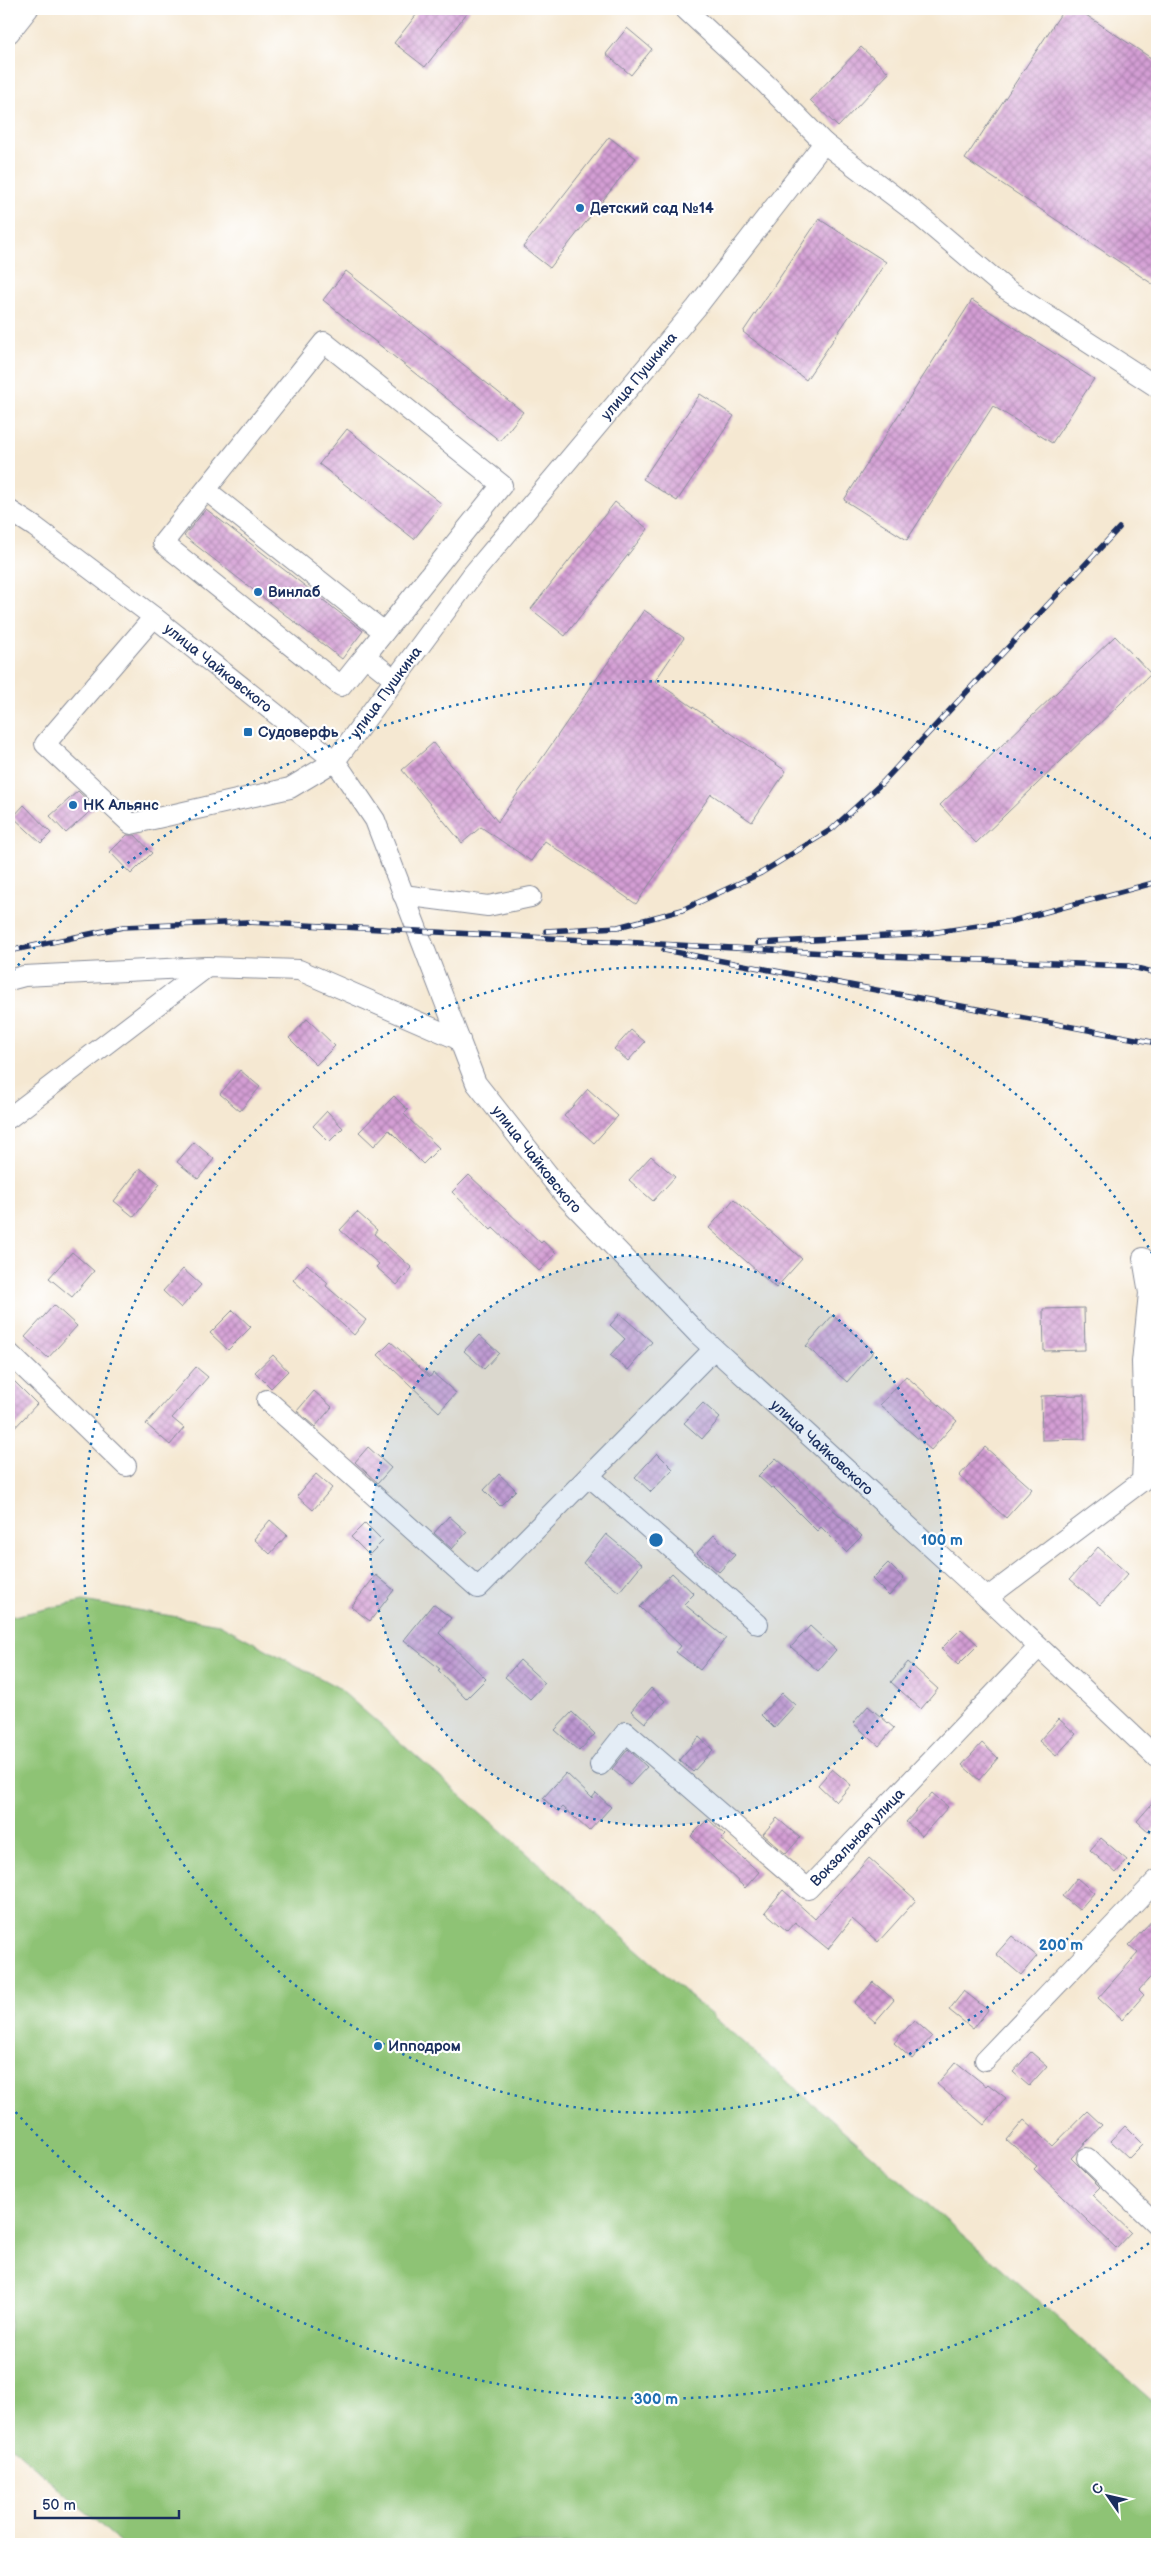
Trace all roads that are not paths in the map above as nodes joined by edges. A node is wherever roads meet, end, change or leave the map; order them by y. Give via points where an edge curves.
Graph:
1 (28, 9) edge
2 (685, 9) edge
3 (9, 33) edge
4 (824, 143) junction
5 (1157, 386) edge
6 (206, 490) junction
7 (9, 510) edge
8 (154, 617) junction
9 (384, 632) junction
10 (365, 656) junction
11 (394, 680) junction
12 (335, 762) junction
13 (404, 895) junction
14 (531, 897) dead end
15 (207, 967) junction
16 (9, 980) edge
17 (460, 1040) junction
18 (9, 1118) edge
19 (1144, 1258) dead end
20 (714, 1349) junction
21 (9, 1353) edge
22 (267, 1400) dead end
23 (126, 1466) dead end
24 (589, 1476) junction
25 (987, 1598) junction
26 (758, 1624) dead end
27 (1038, 1648) junction
28 (1157, 1758) edge
29 (600, 1765) dead end
30 (1157, 1880) edge
31 (985, 2060) dead end
32 (1086, 2158) dead end
33 (1157, 2225) edge

1 - 3 street
2 - 4 street via 768,85
4 - 5 street via 915,212 1006,289
4 - 11 street, улица Пушкина via 696,308 473,574
6 - 9 street
6 - 9 street via 324,342 502,485
6 - 10 street via 163,543 341,686
7 - 8 street, улица Чайковского
8 - 12 street, улица Чайковского
8 - 12 street via 45,744 131,824 290,788
9 - 10 street
10 - 11 street
11 - 12 street, улица Пушкина
12 - 13 street, улица Чайковского via 375,820
13 - 14 street via 488,906
13 - 17 street, улица Чайковского
15 - 16 street via 24,976
15 - 17 street via 299,970
15 - 18 street
17 - 20 street, улица Чайковского via 476,1083 566,1196
19 - 25 street via 1149,1293 1142,1362 1142,1481
20 - 24 street
20 - 25 street, улица Чайковского
21 - 23 street
22 - 24 street via 478,1588
24 - 26 street
25 - 27 street, улица Чайковского
27 - 28 street, улица Чайковского
27 - 29 street, Вокзальная улица via 808,1889 626,1732
30 - 31 street
32 - 33 street

